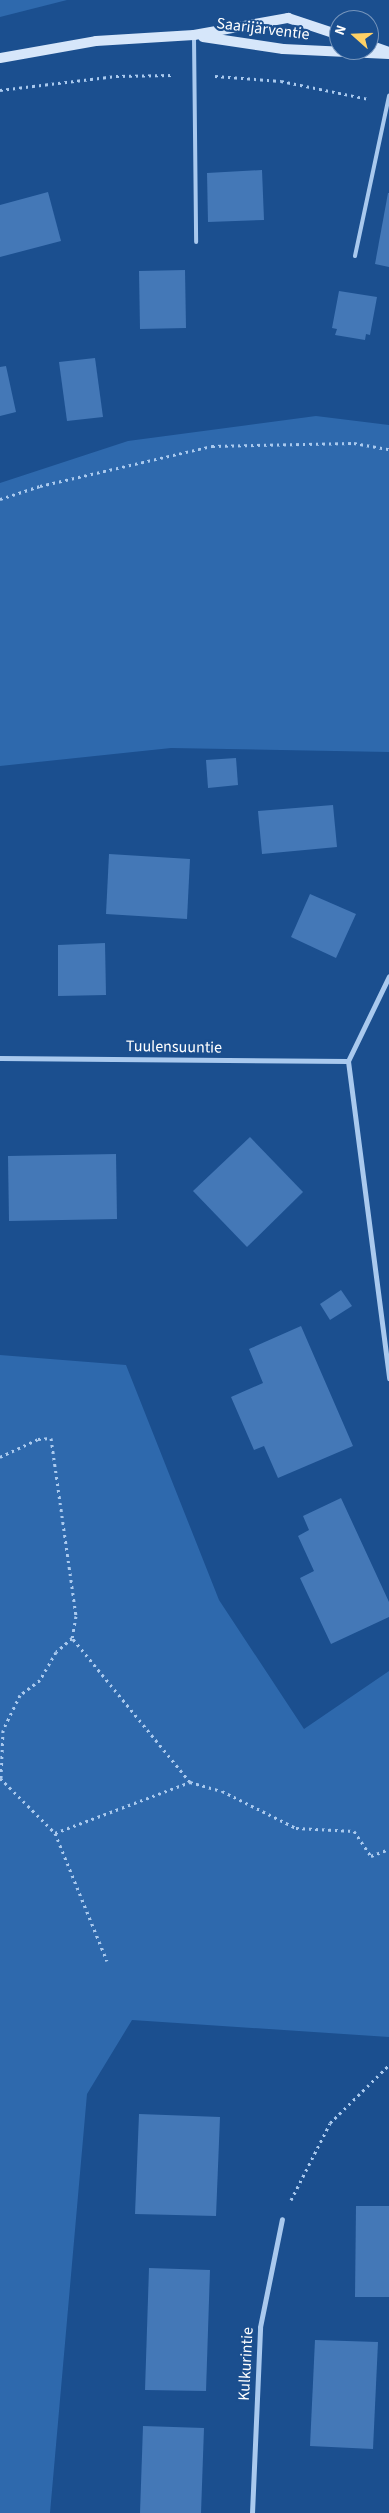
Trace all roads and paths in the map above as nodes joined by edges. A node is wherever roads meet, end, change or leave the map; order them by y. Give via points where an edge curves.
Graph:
1 (329, 32) edge
2 (194, 35) junction
3 (389, 53) edge
4 (0, 58) edge
5 (389, 96) edge
6 (196, 242) dead end
7 (355, 256) dead end
8 (389, 449) edge
9 (0, 499) edge
10 (389, 976) edge
11 (0, 1058) edge
12 (348, 1061) junction
13 (389, 1378) edge
14 (0, 1457) edge
15 (72, 1638) junction
16 (1, 1778) edge
17 (190, 1782) junction
18 (55, 1833) junction
19 (389, 1849) edge
20 (107, 1961) dead end
21 (389, 2065) edge
22 (282, 2219) joint
23 (252, 2513) edge

1 - 2 main road, Saarijärventie via 288,18
2 - 3 main road, Saarijärventie via 283,50
2 - 4 main road, Saarijärventie via 96,41
2 - 6 lane
5 - 7 lane
8 - 9 path via 354,443 212,446 40,486
10 - 12 street
11 - 12 street, Tuulensuuntie
12 - 13 street
14 - 15 path via 38,1439 51,1438 76,1616
15 - 16 path via 56,1652 40,1680 20,1694 3,1730
15 - 17 path
16 - 18 path
17 - 18 path
17 - 19 path via 222,1791 296,1828 354,1831 371,1856
18 - 20 path
21 - 22 path via 330,2123
22 - 23 street, Kulkurintie via 260,2327

